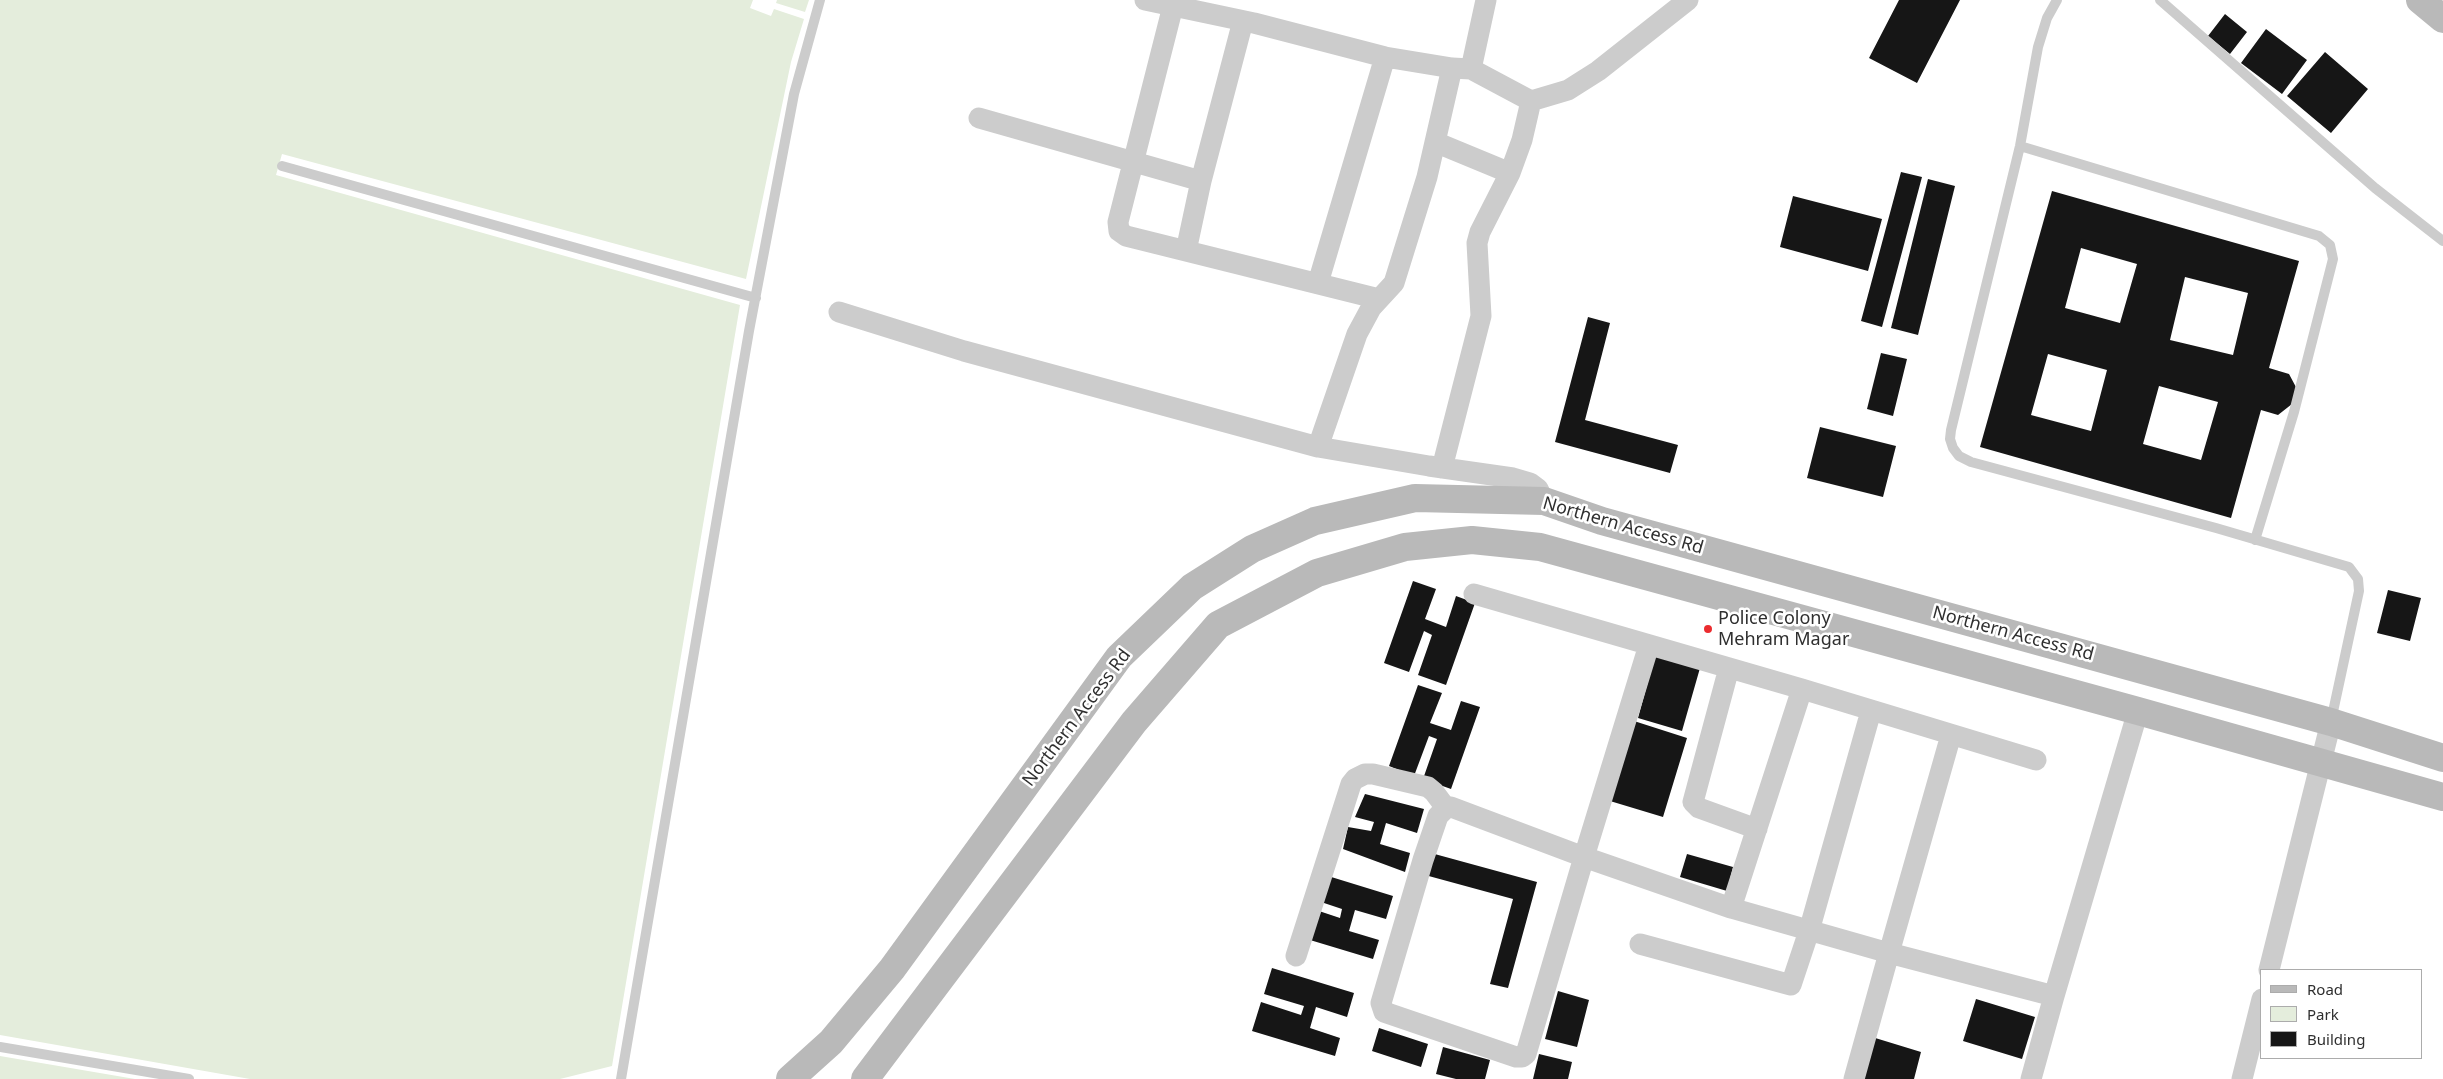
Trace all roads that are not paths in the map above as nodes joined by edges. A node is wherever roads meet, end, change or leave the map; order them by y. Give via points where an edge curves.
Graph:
1 (820, 0) edge
2 (1145, 0) edge
3 (1486, 0) edge
4 (1688, 0) edge
5 (2057, 0) edge
6 (2160, 0) edge
7 (1173, 6) junction
8 (1244, 21) junction
9 (1385, 56) junction
10 (1461, 69) junction
11 (1531, 101) junction
12 (979, 118) dead end
13 (1435, 142) junction
14 (2020, 146) junction
15 (1134, 164) junction
16 (282, 166) dead end
17 (1510, 173) junction
18 (1201, 181) junction
19 (2443, 241) edge
20 (1186, 251) junction
21 (1318, 283) junction
22 (756, 298) junction
23 (1379, 299) junction
24 (839, 312) dead end
25 (1318, 447) junction
26 (1442, 468) junction
27 (1544, 501) junction
28 (1602, 521) junction
29 (2255, 540) junction
30 (1592, 561) junction
31 (1474, 594) dead end
32 (1649, 645) junction
33 (1729, 668) junction
34 (1802, 689) junction
35 (1871, 711) junction
36 (2138, 711) junction
37 (2331, 722) junction
38 (1951, 735) junction
39 (2443, 758) edge
40 (2036, 760) dead end
41 (2322, 762) junction
42 (2443, 797) edge
43 (1446, 808) junction
44 (1757, 828) junction
45 (1584, 857) junction
46 (1731, 908) junction
47 (1809, 931) junction
48 (1640, 944) dead end
49 (1889, 953) junction
50 (1296, 956) dead end
51 (2269, 969) edge
52 (2054, 996) junction
53 (2260, 1007) edge
54 (0, 1047) edge
55 (189, 1079) edge
56 (619, 1079) edge
57 (790, 1079) edge
58 (865, 1079) edge
59 (1854, 1079) edge
60 (2030, 1079) edge
61 (2242, 1079) edge

1 - 22 lane via 794,94
2 - 7 street
3 - 10 street
4 - 11 street via 1598,71 1568,90
5 - 14 lane via 2047,18 2038,47
6 - 19 lane via 2375,188
7 - 8 street
7 - 15 street
8 - 9 street
8 - 18 street
9 - 10 street
9 - 21 street
10 - 11 street
10 - 13 street
11 - 17 street
12 - 15 street
13 - 17 street
13 - 23 street via 1394,283
14 - 29 lane via 1951,430 1953,448 1971,462
14 - 29 lane via 2318,236 2330,245 2333,259 2294,412
15 - 18 street
15 - 20 street via 1118,222 1119,231 1126,236
16 - 22 lane
17 - 26 street via 1477,243 1481,316
18 - 20 street
20 - 21 street
21 - 23 street
22 - 56 lane
23 - 25 street via 1357,334
24 - 25 street via 964,351
25 - 26 street
26 - 27 street via 1530,483 1538,489
27 - 28 main road, Northern Access Rd
27 - 57 main road, Northern Access Rd via 1415,498 1315,520 1252,549 1192,587 1120,657 892,970 831,1042
28 - 30 main road
28 - 37 main road, Northern Access Rd
29 - 37 lane via 2349,568 2358,579 2360,591
30 - 36 main road
30 - 58 main road via 1540,547 1472,540 1405,547 1317,572 1218,625 1134,722
31 - 32 street
32 - 33 street
32 - 45 street
33 - 34 street
33 - 44 street via 1693,802 1698,808
34 - 35 street
34 - 44 street
35 - 38 street
35 - 47 street
36 - 41 main road
36 - 52 street
37 - 39 main road, Northern Access Rd
37 - 41 street
38 - 40 street
38 - 49 street
41 - 42 main road
41 - 51 street
43 - 45 street via 1458,808
43 - 45 street via 1438,816 1423,860 1381,1003 1387,1014 1516,1057 1525,1056
43 - 50 street via 1428,787 1373,774 1354,779
44 - 46 street
45 - 46 street
46 - 47 street
47 - 48 street via 1789,986
47 - 49 street
49 - 52 street
49 - 59 street
52 - 60 street
53 - 61 street
54 - 55 lane

